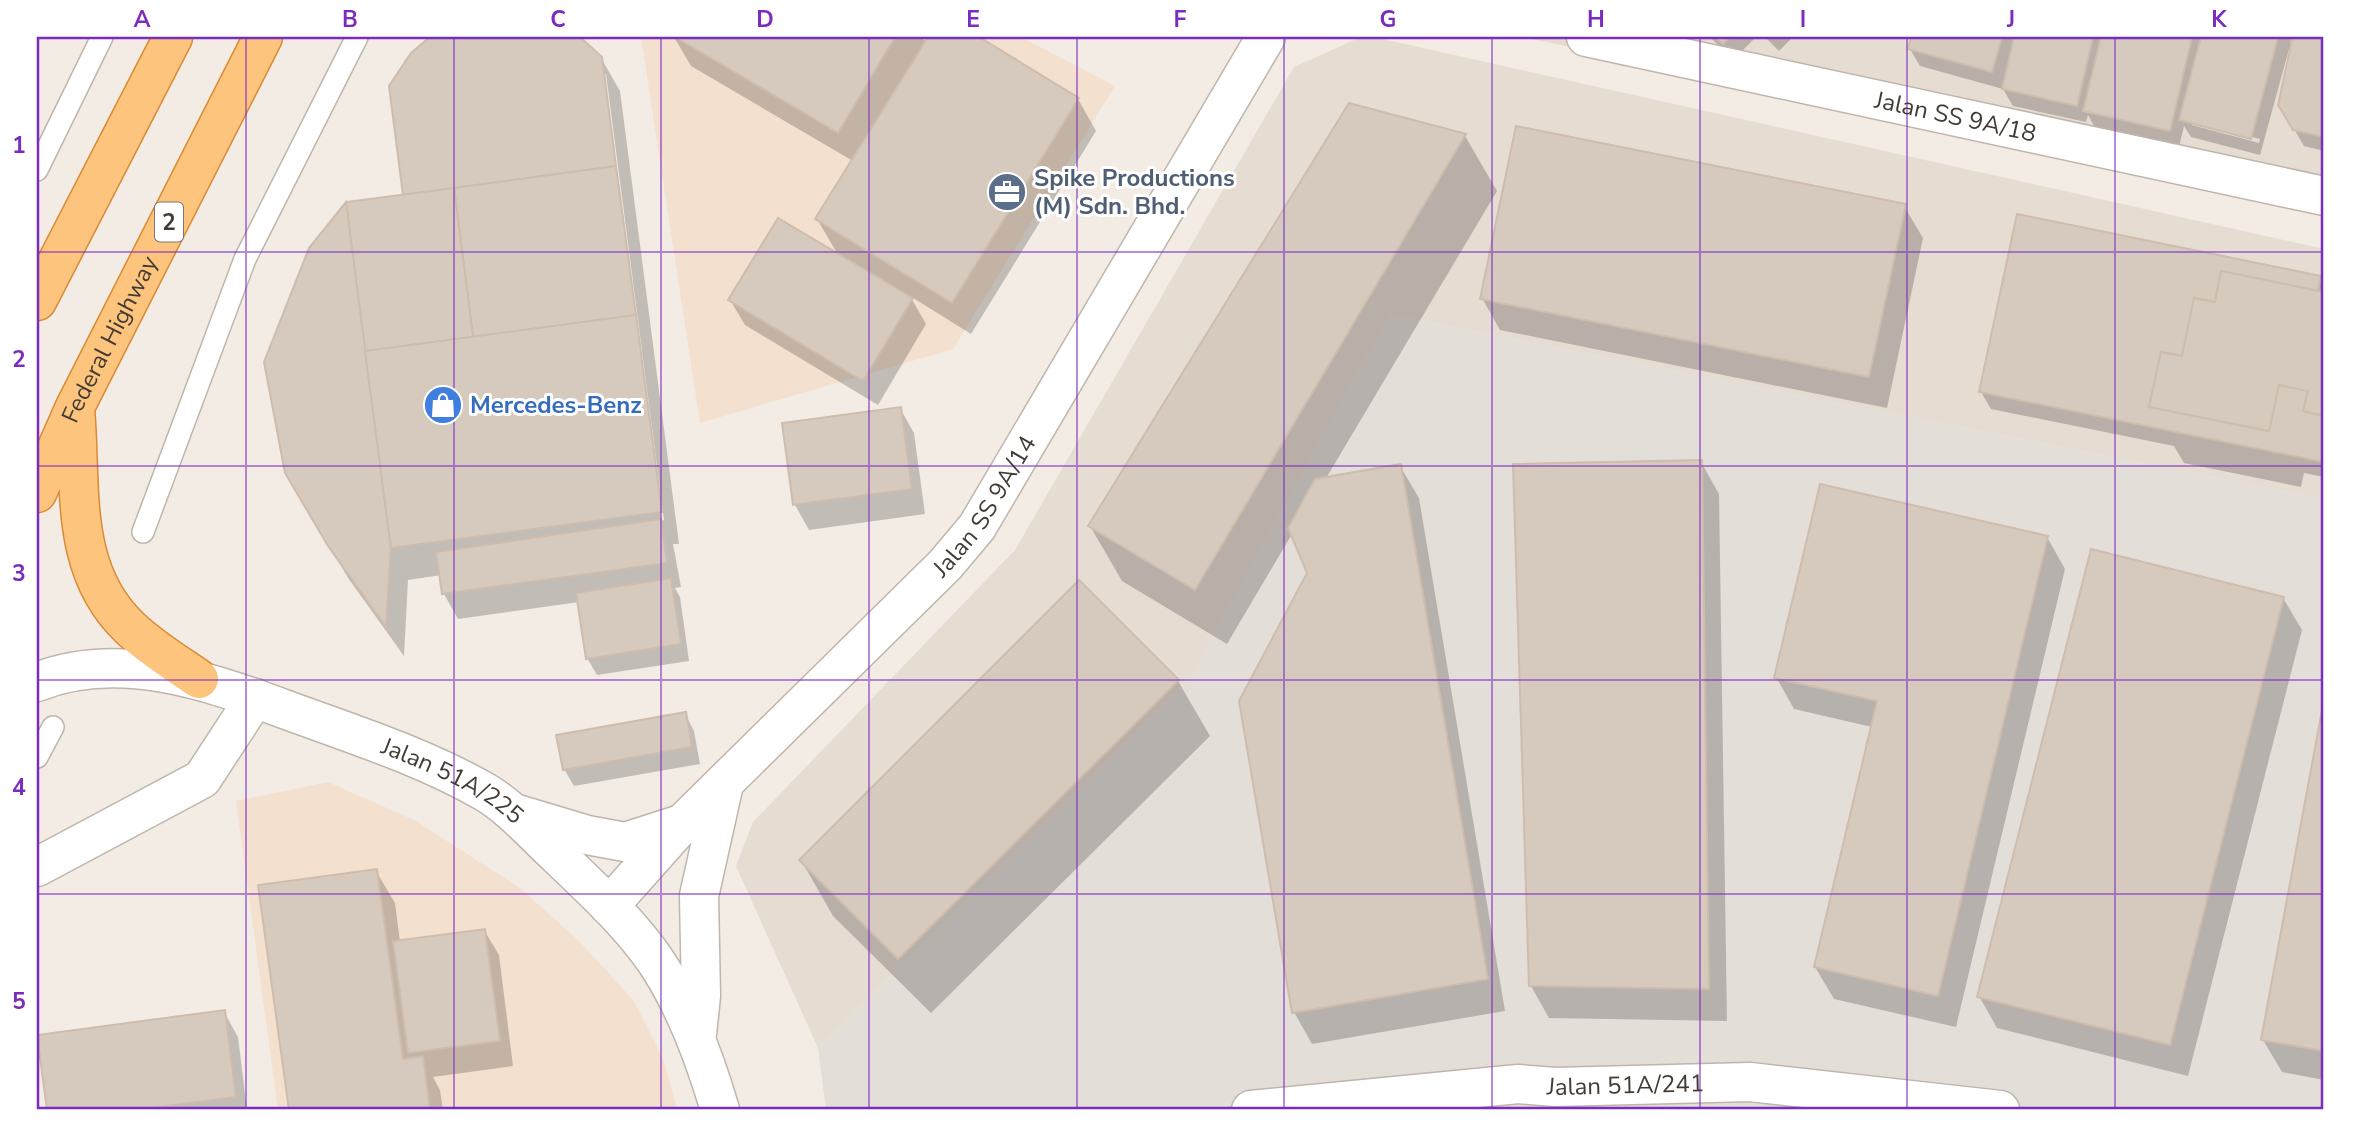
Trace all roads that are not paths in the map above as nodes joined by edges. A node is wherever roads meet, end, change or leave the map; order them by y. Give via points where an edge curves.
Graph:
1 (102, 37) edge
2 (173, 37) edge
3 (263, 37) edge
4 (357, 37) edge
5 (1266, 37) edge
6 (1586, 37) edge
7 (37, 170) edge
8 (2324, 196) edge
9 (37, 301) edge
10 (75, 407) junction
11 (37, 493) edge
12 (144, 532) dead end
13 (199, 680) junction
14 (37, 682) edge
15 (255, 698) junction
16 (53, 727) dead end
17 (37, 758) edge
18 (724, 784) junction
19 (512, 813) junction
20 (683, 823) junction
21 (37, 867) edge
22 (609, 906) junction
23 (696, 1045) junction
24 (1961, 1107) edge
25 (720, 1110) edge
26 (1251, 1110) edge
27 (2000, 1110) edge

1 - 7 lane
2 - 9 highway
3 - 10 highway, Federal Highway / 2
4 - 12 lane via 245,259
5 - 18 street, Jalan SS 9A/14 via 977,527
6 - 8 street, Jalan SS 9A/18
10 - 11 highway, Federal Highway / 2
10 - 13 highway via 81,528 92,571 130,628
13 - 14 street, Jalan 51A/225 via 112,667
13 - 15 street, Jalan 51A/225
15 - 19 street, Jalan 51A/225 via 406,754 486,793
15 - 21 street via 202,779
16 - 17 lane
18 - 20 street, Jalan SS 9A/14
18 - 23 street via 699,896 701,996
19 - 20 street via 625,842
19 - 22 street, Jalan 51A/225
20 - 22 street, Jalan SS 9A/14
22 - 23 street, Jalan 51A/225 via 654,959 677,998
23 - 25 street, Jalan 51A/225
24 - 26 street, Jalan 51A/241 via 1750,1082 1518,1084
24 - 27 street, Jalan 51A/241

